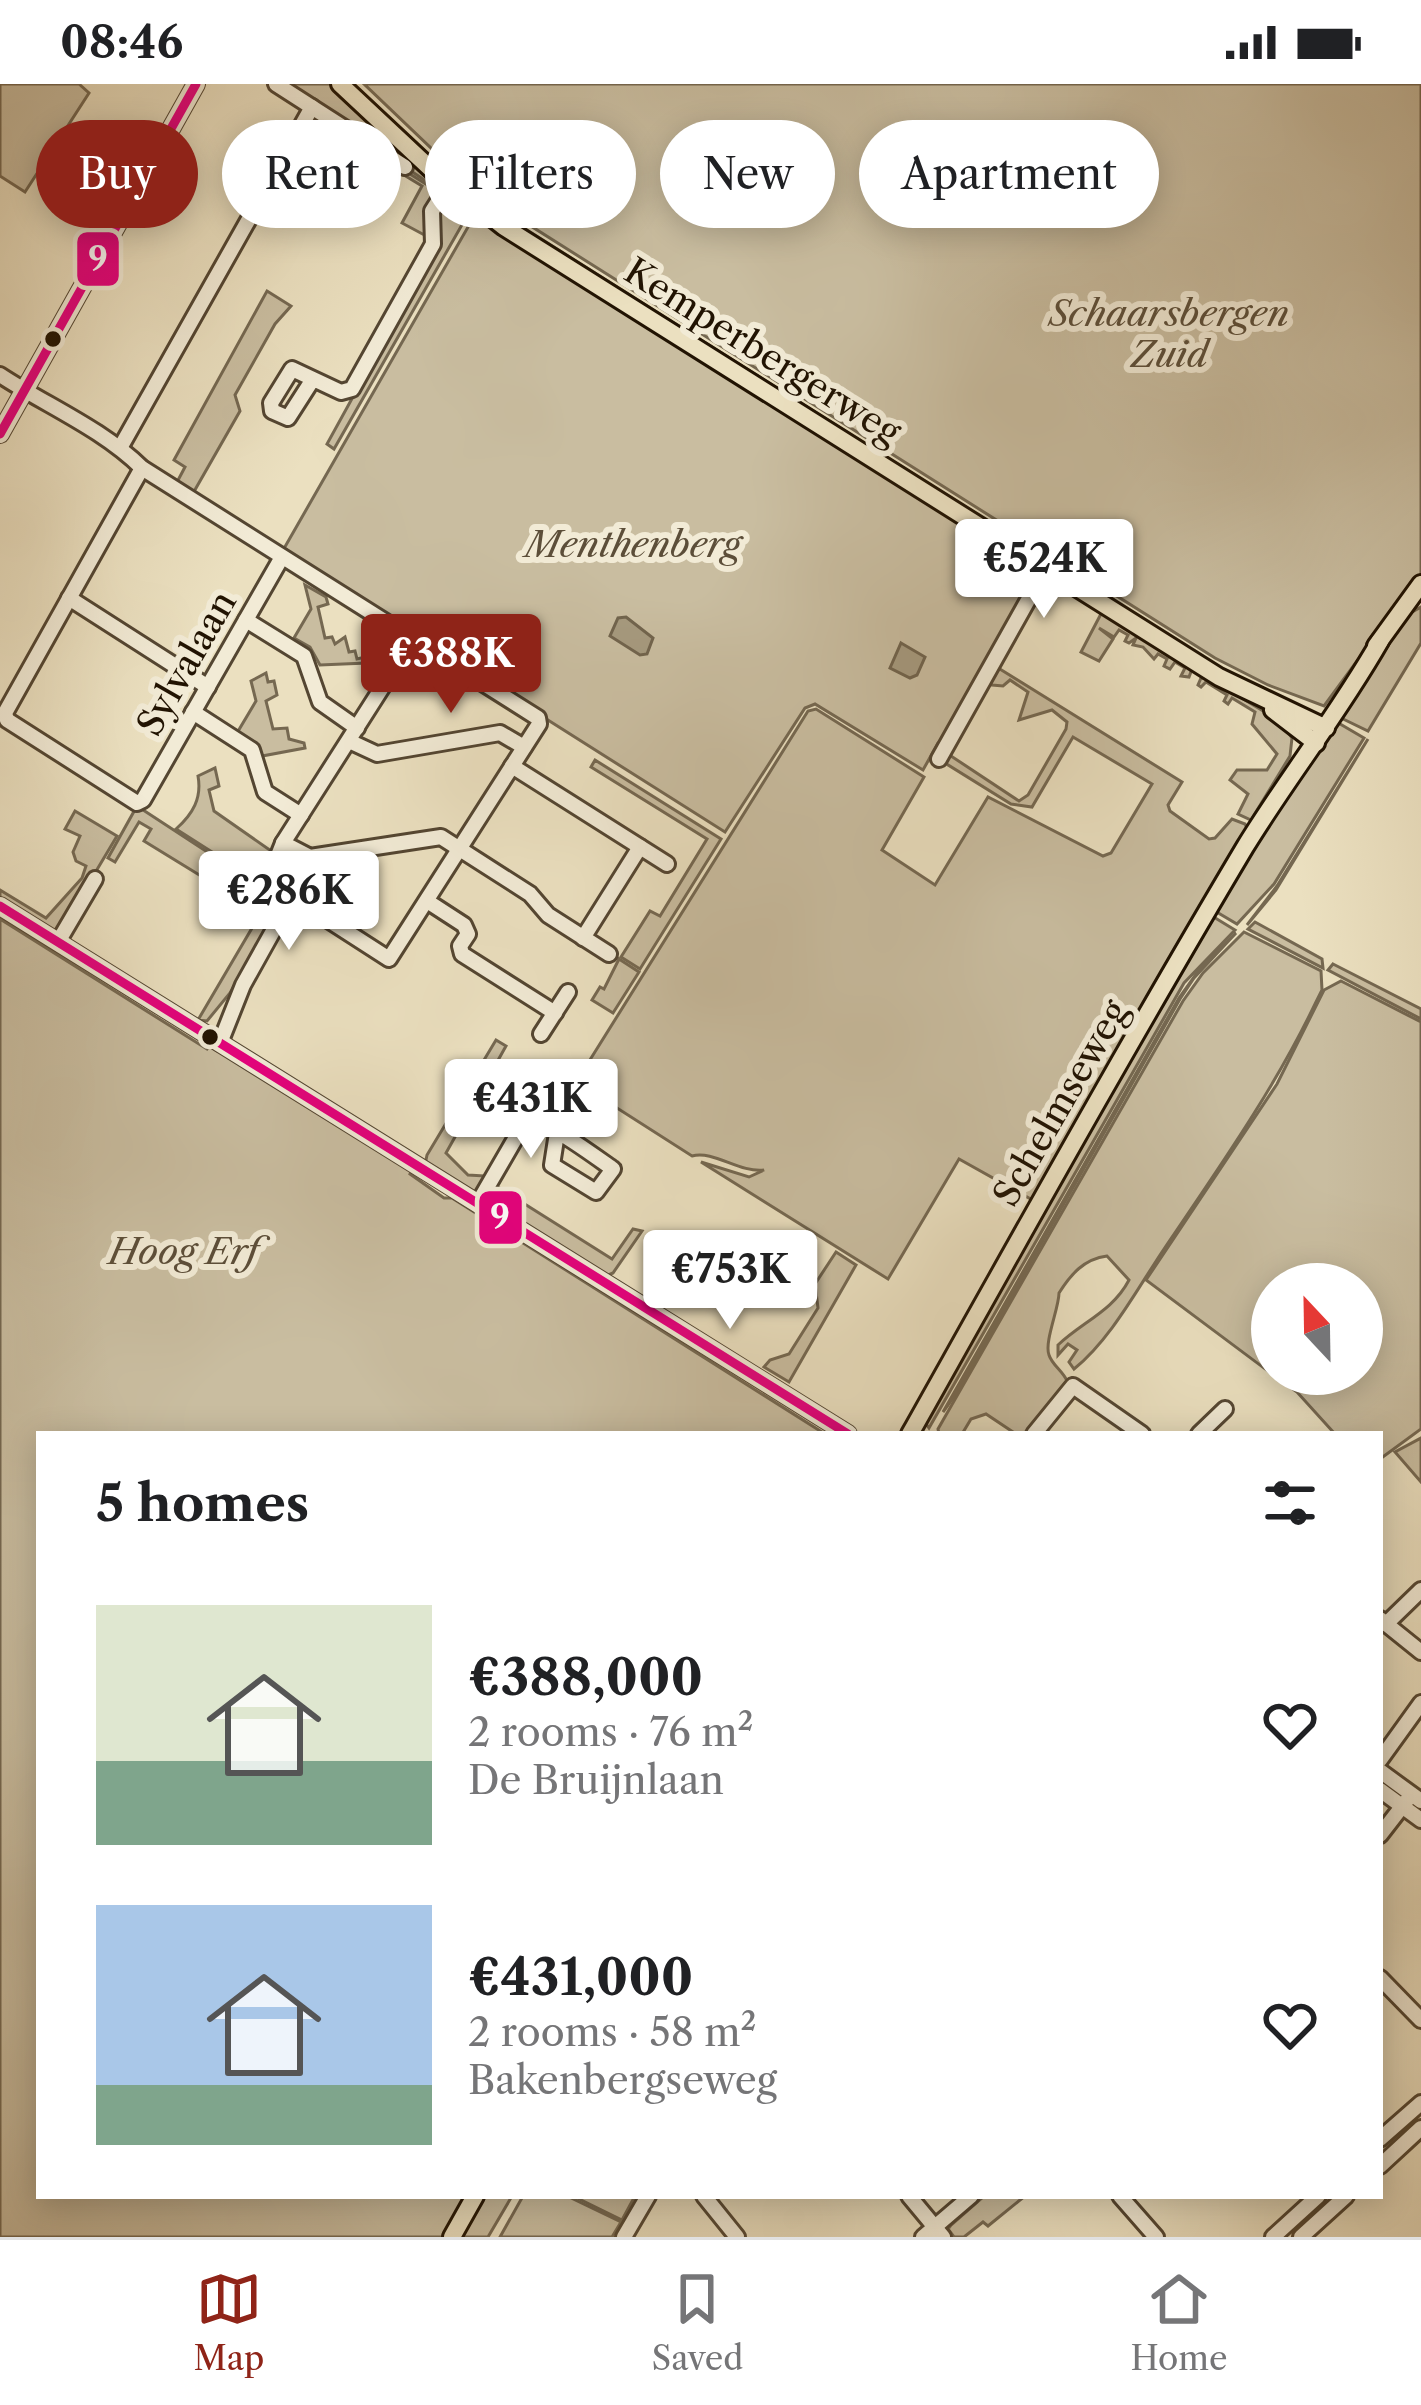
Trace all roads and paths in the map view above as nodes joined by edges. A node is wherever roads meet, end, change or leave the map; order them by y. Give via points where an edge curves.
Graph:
1 (196, 84) edge
2 (276, 84) edge
3 (340, 84) edge
4 (312, 107) junction
5 (425, 162) edge
6 (405, 166) dead end
7 (433, 228) edge
8 (511, 228) edge
9 (0, 375) edge
10 (313, 379) dead end
11 (26, 388) junction
12 (0, 434) edge
13 (120, 448) junction
14 (142, 468) junction
15 (282, 556) junction
16 (1046, 568) junction
17 (1419, 590) edge
18 (69, 598) junction
19 (246, 620) junction
20 (413, 639) junction
21 (208, 687) junction
22 (194, 712) junction
23 (1316, 733) junction
24 (353, 734) junction
25 (524, 746) junction
26 (939, 758) dead end
27 (512, 766) junction
28 (301, 815) junction
29 (284, 843) junction
30 (640, 847) junction
31 (460, 848) junction
32 (668, 864) dead end
33 (95, 879) dead end
34 (292, 897) junction
35 (427, 901) junction
36 (0, 906) edge
37 (583, 938) junction
38 (58, 942) junction
39 (609, 954) dead end
40 (568, 992) dead end
41 (555, 1013) junction
42 (541, 1034) dead end
43 (220, 1043) junction
44 (557, 1133) junction
45 (478, 1203) junction
46 (1225, 1409) dead end
47 (824, 1420) junction
48 (833, 1431) edge
49 (843, 1431) edge
50 (914, 1431) edge
51 (1036, 1431) edge
52 (1138, 1431) edge
53 (1201, 1431) edge
54 (1421, 1590) edge
55 (1383, 1622) edge
56 (1421, 1652) edge
57 (1421, 1703) edge
58 (1383, 1756) edge
59 (1383, 1774) edge
60 (1383, 1791) edge
61 (1412, 1801) edge
62 (1421, 1820) edge
63 (1383, 1832) edge
64 (1383, 1981) edge
65 (1421, 2020) edge
66 (1421, 2103) edge
67 (1421, 2128) edge
68 (1383, 2136) edge
69 (1383, 2162) edge
70 (474, 2199) edge
71 (646, 2199) edge
72 (706, 2199) edge
73 (911, 2199) edge
74 (968, 2199) edge
75 (1123, 2199) edge
76 (1315, 2199) edge
77 (1337, 2199) edge
78 (933, 2234) edge
79 (452, 2237) edge
80 (624, 2237) edge
81 (737, 2237) edge
82 (1156, 2237) edge
83 (1273, 2237) edge
84 (1301, 2237) edge

1 - 11 street
2 - 4 street
3 - 5 main road, Kemperbergerweg
4 - 6 street
4 - 13 street
7 - 10 street via 433,244 352,389
8 - 16 main road, Kemperbergerweg
9 - 11 street
11 - 12 street
11 - 13 street
13 - 14 street
14 - 15 street
14 - 18 street
15 - 19 street, Sylvalaan
15 - 20 street
16 - 23 main road, Kemperbergerweg
16 - 26 street
17 - 23 main road, Schelmseweg
18 - 21 street
18 - 22 street, Sylvalaan via 5,717 136,803
19 - 21 street, Sylvalaan
19 - 24 street via 304,656 320,702
20 - 24 street
20 - 25 street via 538,718
21 - 22 street, Sylvalaan
22 - 28 street via 252,751 265,792
23 - 50 main road, Schelmseweg
24 - 25 street via 377,754 500,733
24 - 28 street
25 - 27 street
27 - 30 street
27 - 31 street
28 - 29 street
29 - 31 street via 310,857 435,835
29 - 34 street via 276,870
30 - 32 street
30 - 37 street
31 - 35 street
31 - 37 street
33 - 38 street
34 - 35 street via 389,959
34 - 43 street
35 - 41 street via 464,925 462,954
36 - 38 street
37 - 39 street
38 - 43 street
40 - 41 street
41 - 42 street
43 - 45 street
44 - 44 street via 613,1169 596,1192 552,1165
44 - 45 street via 537,1121 522,1127
45 - 47 street
46 - 53 street
47 - 48 street
47 - 49 street
51 - 52 street via 1072,1386
54 - 55 street
55 - 56 street
57 - 58 street
59 - 61 street
60 - 61 street
61 - 62 street
61 - 63 street
64 - 65 street
66 - 68 street
67 - 69 street
70 - 79 main road
71 - 80 street
72 - 81 street
73 - 78 street
74 - 78 street
75 - 82 street
76 - 83 street
77 - 84 street

